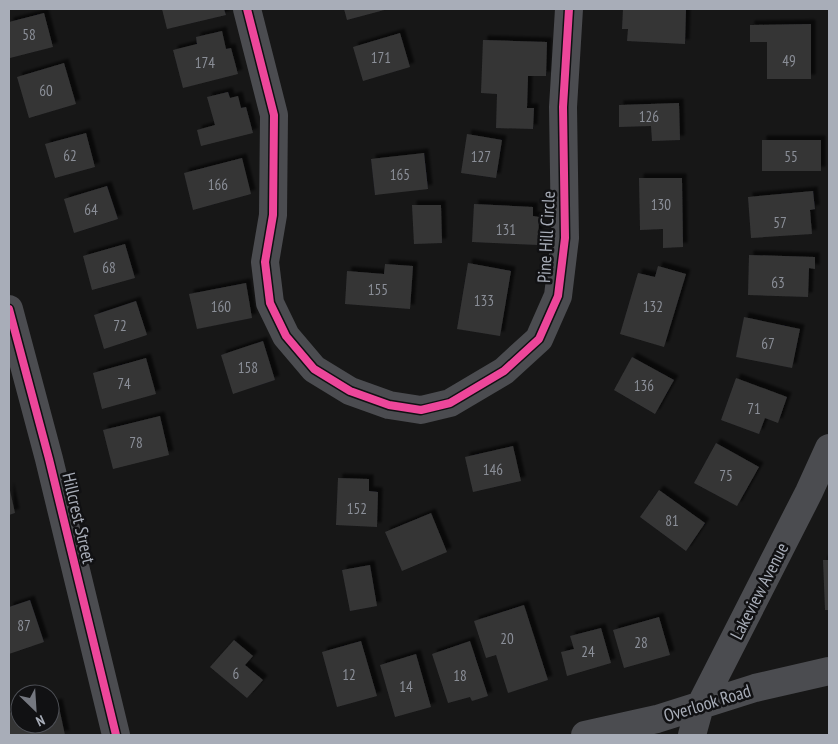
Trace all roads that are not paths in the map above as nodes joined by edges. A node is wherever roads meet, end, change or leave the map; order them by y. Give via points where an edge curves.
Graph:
1 (247, 9) edge
2 (569, 9) edge
3 (9, 309) edge
4 (829, 448) edge
5 (829, 672) edge
6 (700, 706) junction
7 (116, 735) edge
8 (585, 735) edge
9 (692, 735) edge

1 - 2 street, Pine Hill Circle via 274,115 272,215 264,262 270,303 286,336 314,369 350,391 388,405 421,410 450,403 504,371 539,339 558,296 565,238 563,107
3 - 7 street, Hillcrest Street via 50,459
4 - 6 street, Lakeview Avenue
5 - 6 street, Overlook Road via 754,688
6 - 8 street, Overlook Road
6 - 9 street, Lakeview Avenue

